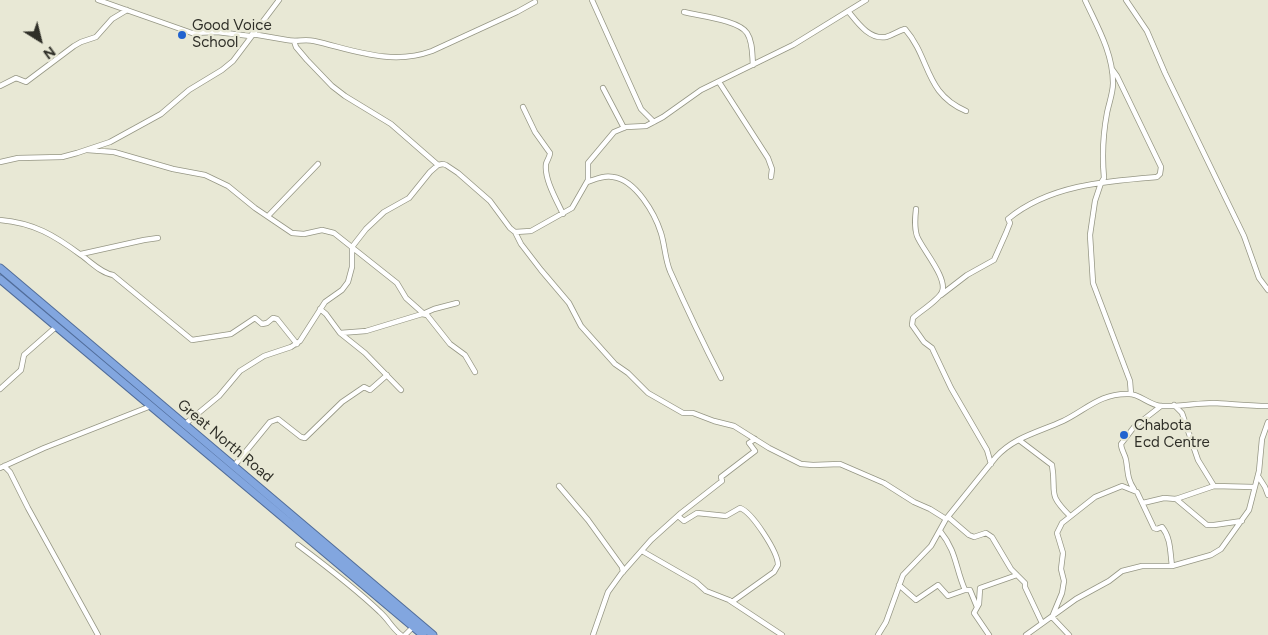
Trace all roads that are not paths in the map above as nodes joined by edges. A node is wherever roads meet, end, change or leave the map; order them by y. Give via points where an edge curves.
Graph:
1 (98, 0) edge
2 (279, 0) edge
3 (592, 0) edge
4 (866, 0) edge
5 (1085, 0) edge
6 (1126, 0) edge
7 (535, 2) dead end
8 (127, 10) junction
9 (848, 11) junction
10 (684, 12) dead end
11 (251, 35) junction
12 (294, 41) junction
13 (753, 65) junction
14 (1111, 68) junction
15 (718, 82) junction
16 (0, 86) edge
17 (603, 88) dead end
18 (522, 107) dead end
19 (966, 111) dead end
20 (654, 122) junction
21 (624, 128) junction
22 (87, 150) junction
23 (0, 162) edge
24 (318, 164) dead end
25 (438, 165) junction
26 (771, 177) dead end
27 (587, 182) junction
28 (1100, 183) junction
29 (916, 209) dead end
30 (563, 214) junction
31 (268, 216) junction
32 (0, 220) edge
33 (515, 232) junction
34 (158, 238) dead end
35 (352, 247) junction
36 (80, 254) junction
37 (0, 268) edge
38 (0, 278) edge
39 (1268, 290) edge
40 (941, 294) junction
41 (458, 303) dead end
42 (320, 309) junction
43 (424, 313) junction
44 (56, 326) junction
45 (340, 333) junction
46 (297, 344) junction
47 (475, 372) dead end
48 (387, 375) junction
49 (721, 378) dead end
50 (0, 389) edge
51 (400, 390) dead end
52 (1131, 394) junction
53 (1174, 405) junction
54 (151, 406) junction
55 (1161, 406) junction
56 (1268, 406) edge
57 (1268, 422) edge
58 (182, 427) junction
59 (755, 439) junction
60 (1018, 440) junction
61 (991, 464) junction
62 (234, 466) junction
63 (2, 467) edge
64 (1258, 476) junction
65 (559, 486) dead end
66 (1214, 486) junction
67 (1254, 488) junction
68 (1134, 490) junction
69 (1268, 495) edge
70 (1176, 499) junction
71 (1143, 503) junction
72 (678, 516) junction
73 (1070, 516) junction
74 (947, 518) junction
75 (1242, 521) junction
76 (940, 531) junction
77 (298, 545) dead end
78 (642, 551) junction
79 (1172, 566) junction
80 (623, 572) junction
81 (1017, 574) junction
82 (899, 585) junction
83 (965, 590) junction
84 (732, 602) junction
85 (977, 607) junction
86 (1052, 617) junction
87 (1042, 623) junction
88 (415, 625) junction
89 (98, 635) edge
90 (401, 635) edge
91 (405, 635) edge
92 (423, 635) edge
93 (433, 635) edge
94 (593, 635) edge
95 (782, 635) edge
96 (878, 635) edge
97 (989, 635) edge
98 (1026, 635) edge
99 (1069, 635) edge

1 - 8 street
2 - 11 street
3 - 20 street via 641,109
4 - 9 street
5 - 14 street via 1100,29
6 - 39 street via 1148,31 1165,74 1244,236 1259,278
7 - 12 street via 420,55 388,58 311,41
8 - 11 street via 192,33
8 - 16 street via 112,19 96,37 74,46 26,82 16,78
9 - 13 street
9 - 19 street via 871,34 887,37 905,30 938,91 948,102
10 - 13 street via 742,27 750,38
11 - 12 street
11 - 22 street via 222,70 189,90 160,114
12 - 25 street via 306,60 332,86 391,124
13 - 15 street
14 - 28 street via 1113,89 1105,124 1104,178
14 - 28 street via 1118,76 1162,171 1157,177
15 - 20 street
15 - 26 street via 768,158
17 - 21 street
18 - 30 street via 550,153 547,172
20 - 21 street
21 - 27 street via 611,135 588,162
22 - 23 street via 62,157 18,158
22 - 31 street via 114,152 205,175 228,186
24 - 31 street
25 - 33 street via 446,165 485,196
25 - 35 street via 409,198 374,220
27 - 30 street via 572,208
27 - 49 street via 603,177 617,178 632,187 654,215 671,271
28 - 40 street via 1069,188 1020,210 1008,219 1010,223 994,260
28 - 52 street via 1090,235 1093,283 1130,381
29 - 40 street via 916,232 942,283
30 - 33 street via 531,231
31 - 35 street via 292,233 329,231
32 - 36 street via 40,229
33 - 59 street via 569,303 581,326 615,364 648,393 680,411 729,424
34 - 36 street
35 - 42 street via 348,282
35 - 43 street via 397,283 406,298
36 - 46 street via 113,275 192,340 231,334 255,318 262,324 273,318
37 - 58 highway, Great North Road
38 - 44 highway, Great North Road
40 - 61 street via 913,318 912,325 932,348 987,450
41 - 43 street
42 - 45 street
42 - 46 street
43 - 45 street via 366,331
43 - 47 street via 450,344 465,355
44 - 50 street via 24,355 21,370
44 - 54 highway, Great North Road
45 - 48 street
46 - 58 street via 264,356 240,371 220,396
48 - 51 street
48 - 62 street via 370,390 364,387 342,402 305,438 278,419 270,422
52 - 55 street
52 - 60 street via 1093,402 1061,422
53 - 55 street
53 - 56 street
53 - 66 street via 1182,413 1198,460
54 - 58 highway, Great North Road
54 - 63 street
55 - 68 street via 1134,427 1121,444
57 - 64 street via 1262,439
58 - 62 highway, Great North Road
58 - 88 highway, Great North Road
59 - 72 street via 749,443 754,451 721,477 722,482
59 - 74 street via 801,464 840,464 884,483
60 - 61 street
60 - 73 street via 1052,465 1053,495
61 - 74 street
62 - 88 highway, Great North Road
63 - 89 street via 10,472
64 - 67 street
64 - 69 street
65 - 80 street via 588,520
66 - 67 street
66 - 70 street
67 - 75 street via 1249,510
68 - 71 street
68 - 73 street via 1122,486 1100,493
70 - 71 street
70 - 75 street via 1207,525
71 - 79 street via 1155,529 1164,529
72 - 78 street
72 - 84 street via 684,521 700,512 726,516 740,508 759,526 778,565 774,572
73 - 86 street via 1057,533 1063,552 1061,569 1064,581
74 - 76 street
74 - 81 street via 974,537 989,534
75 - 79 street via 1216,553
76 - 82 street via 931,546 907,570
76 - 83 street via 950,544
77 - 90 street via 382,613
78 - 80 street
78 - 84 street via 706,591
79 - 86 street via 1142,566 1122,571
80 - 94 street via 608,592
81 - 85 street via 980,588
81 - 87 street via 1025,583
82 - 83 street via 916,600 938,585 948,596
82 - 96 street
83 - 85 street via 970,590
84 - 95 street
85 - 97 street via 974,613
86 - 87 street
86 - 99 street
87 - 98 street
88 - 91 street
88 - 92 highway, Great North Road
88 - 93 highway, Great North Road

